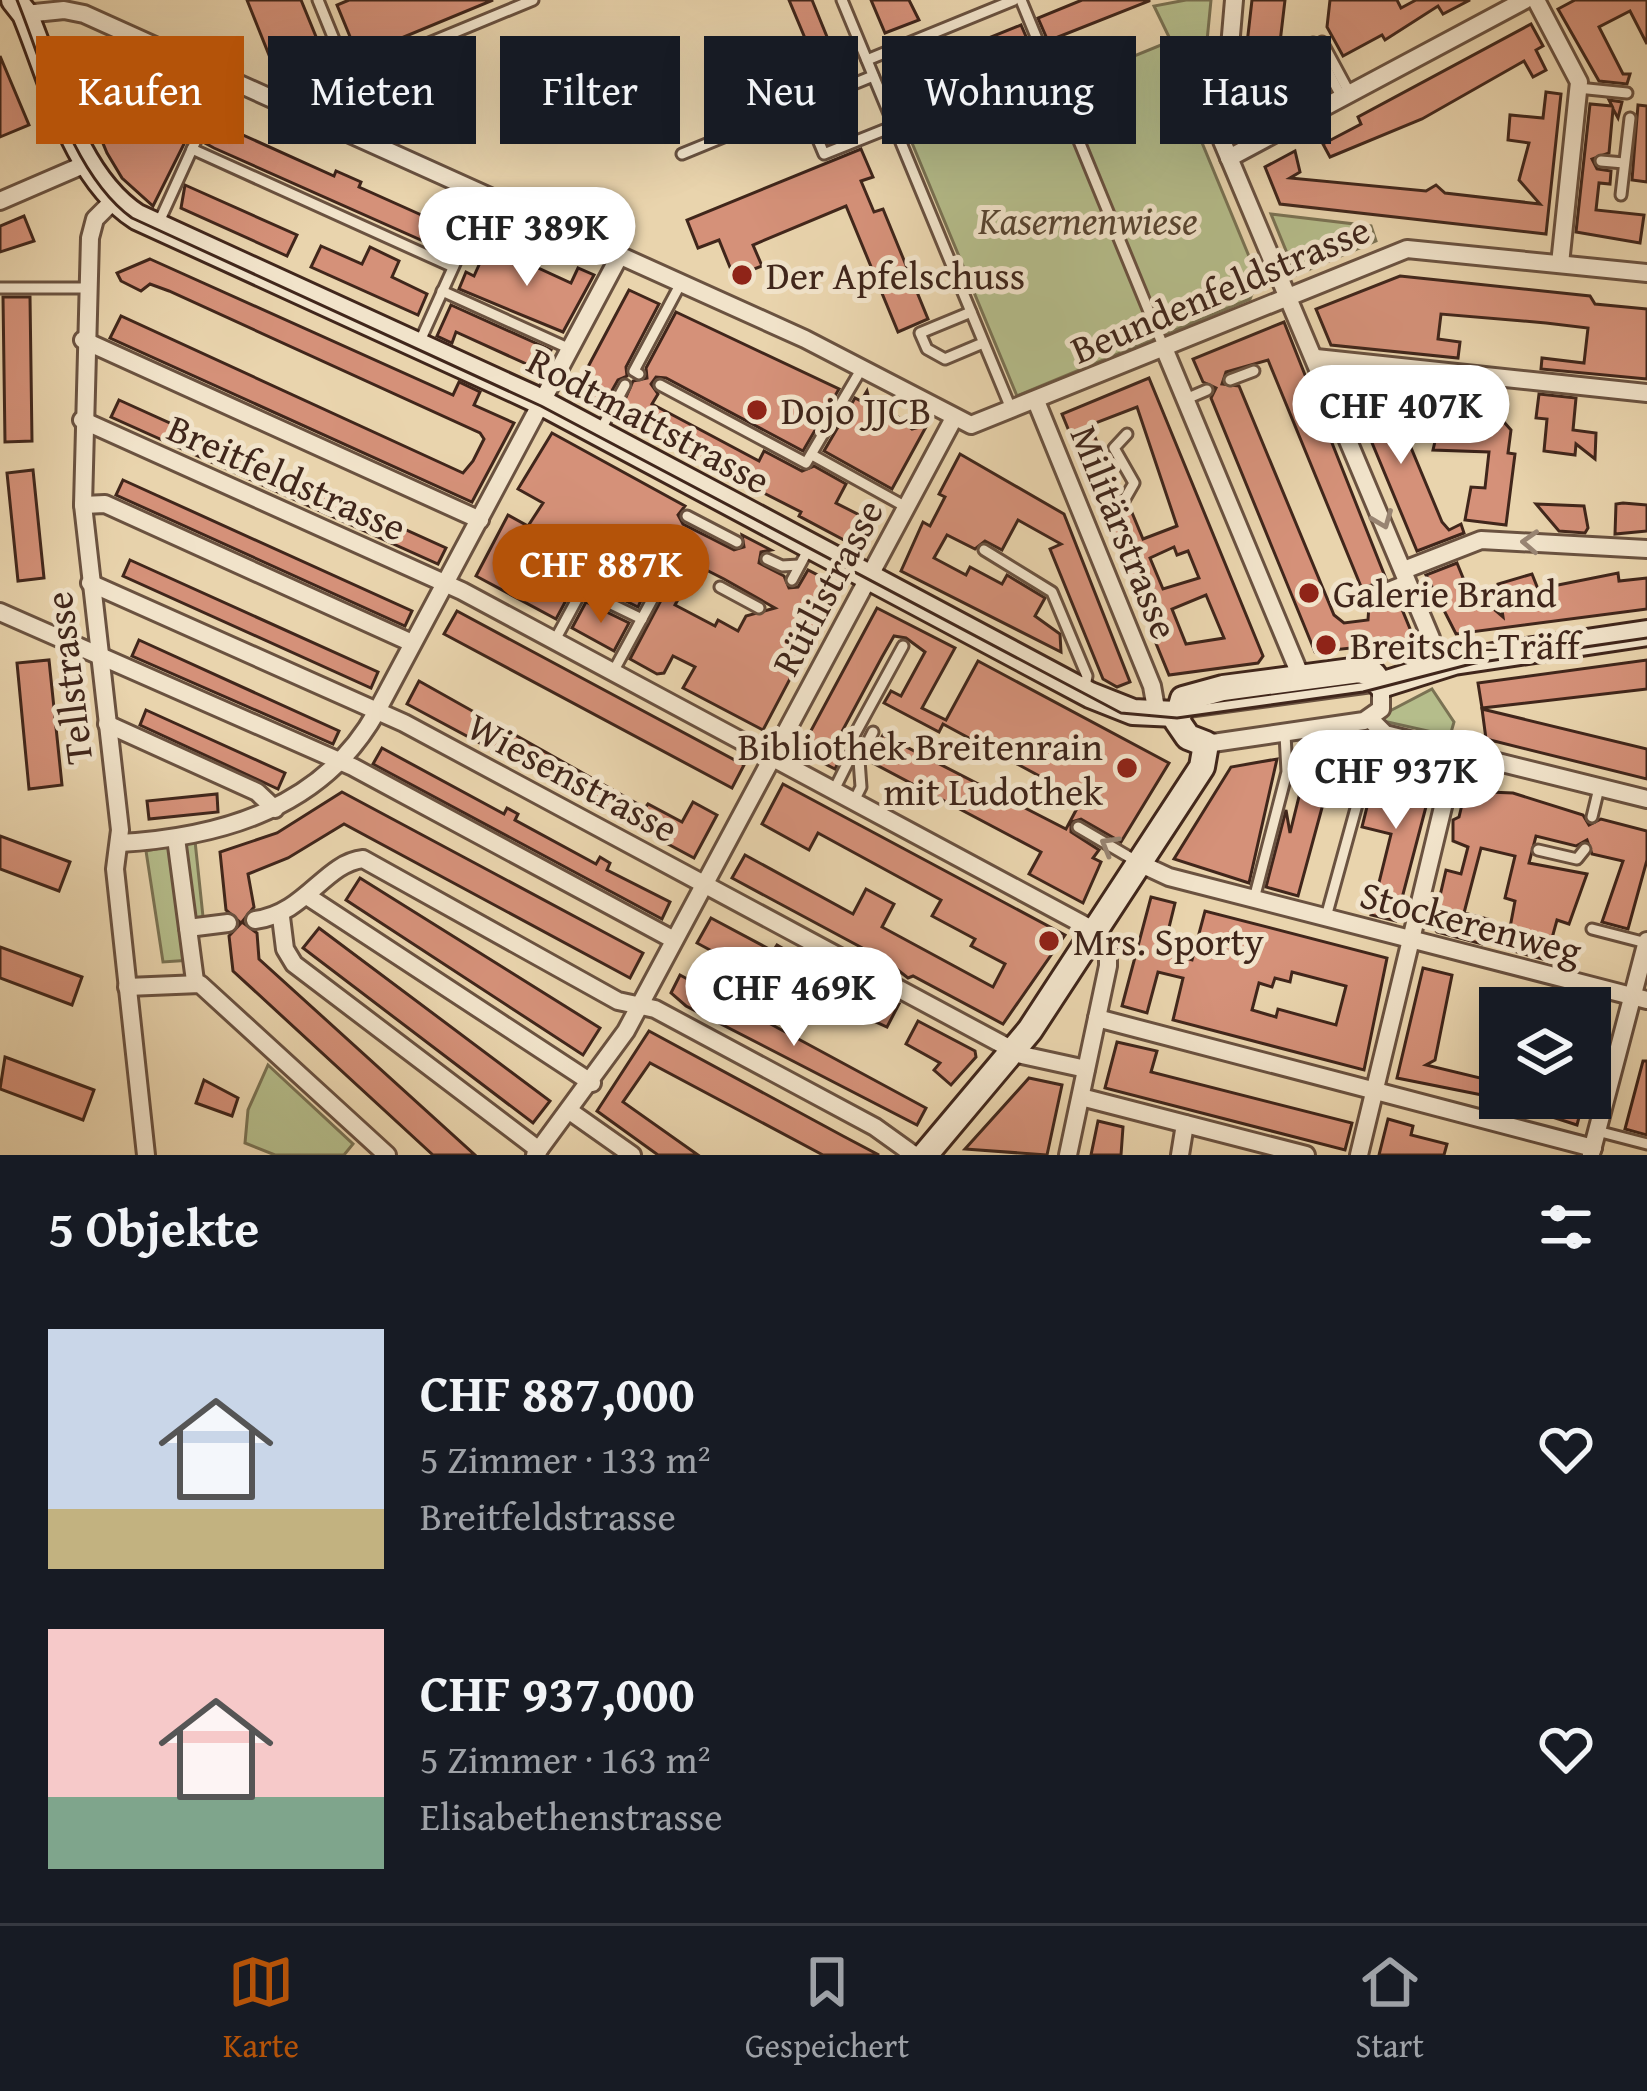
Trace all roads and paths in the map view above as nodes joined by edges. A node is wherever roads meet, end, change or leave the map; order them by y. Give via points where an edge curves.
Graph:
1 (318, 0) edge
2 (532, 0) edge
3 (842, 0) edge
4 (1017, 0) edge
5 (1234, 0) edge
6 (1525, 0) edge
7 (1536, 0) edge
8 (21, 5) edge
9 (134, 36) edge
10 (333, 36) edge
11 (445, 36) edge
12 (36, 40) edge
13 (867, 60) junction
14 (1331, 67) edge
15 (873, 76) junction
16 (858, 82) edge
17 (1578, 88) junction
18 (1627, 93) dead end
19 (1346, 96) junction
20 (882, 97) edge
21 (1630, 118) dead end
22 (80, 144) edge
23 (194, 144) edge
24 (374, 144) edge
25 (706, 144) edge
26 (820, 144) edge
27 (849, 144) edge
28 (901, 144) edge
29 (378, 146) joint
30 (192, 149) junction
31 (682, 154) dead end
32 (1229, 158) junction
33 (1601, 161) dead end
34 (1624, 163) junction
35 (88, 164) junction
36 (486, 195) junction
37 (1621, 196) dead end
38 (114, 200) junction
39 (0, 201) edge
40 (157, 227) junction
41 (620, 256) junction
42 (1560, 264) junction
43 (453, 267) junction
44 (1647, 273) edge
45 (681, 283) junction
46 (0, 288) edge
47 (86, 288) junction
48 (442, 291) junction
49 (1289, 296) junction
50 (971, 312) junction
51 (83, 340) junction
52 (983, 343) junction
53 (418, 345) junction
54 (1164, 348) junction
55 (571, 350) junction
56 (1316, 358) junction
57 (862, 368) junction
58 (1254, 370) dead end
59 (639, 374) dead end
60 (1230, 380) dead end
61 (625, 385) dead end
62 (660, 385) dead end
63 (1207, 390) dead end
64 (1647, 393) edge
65 (1186, 399) junction
66 (1036, 401) junction
67 (543, 403) junction
68 (1012, 411) junction
69 (954, 418) junction
70 (82, 420) junction
71 (599, 433) junction
72 (1127, 434) dead end
73 (814, 456) junction
74 (1122, 504) dead end
75 (83, 505) junction
76 (907, 507) junction
77 (743, 509) junction
78 (687, 516) dead end
79 (479, 520) junction
80 (1647, 549) edge
81 (983, 550) dead end
82 (805, 555) junction
83 (767, 559) dead end
84 (542, 566) dead end
85 (1405, 575) junction
86 (868, 576) junction
87 (792, 580) dead end
88 (90, 583) junction
89 (445, 584) junction
90 (659, 587) dead end
91 (720, 587) dead end
92 (582, 590) junction
93 (1345, 591) dead end
94 (759, 608) dead end
95 (0, 612) edge
96 (642, 619) junction
97 (1647, 633) edge
98 (555, 640) junction
99 (412, 644) junction
100 (903, 646) dead end
101 (96, 651) junction
102 (1433, 669) junction
103 (614, 671) junction
104 (1301, 677) junction
105 (1381, 685) junction
106 (1082, 692) junction
107 (377, 711) junction
108 (1166, 714) junction
109 (107, 724) junction
110 (1374, 725) junction
111 (873, 732) dead end
112 (1286, 734) junction
113 (1206, 744) junction
114 (1456, 753) junction
115 (773, 757) junction
116 (339, 761) junction
117 (1599, 788) junction
118 (834, 790) junction
119 (1647, 800) edge
120 (854, 801) junction
121 (275, 809) junction
122 (1592, 817) dead end
123 (1078, 827) dead end
124 (176, 838) junction
125 (120, 843) junction
126 (1585, 849) dead end
127 (1538, 850) dead end
128 (1141, 864) junction
129 (704, 884) junction
130 (308, 896) junction
131 (1254, 899) junction
132 (281, 917) junction
133 (1326, 918) junction
134 (255, 920) dead end
135 (228, 922) dead end
136 (188, 928) junction
137 (1592, 928) dead end
138 (1099, 933) junction
139 (674, 940) junction
140 (1409, 940) junction
141 (1647, 942) edge
142 (195, 981) junction
143 (127, 987) junction
144 (1640, 998) edge
145 (640, 1005) junction
146 (1097, 1018) junction
147 (1015, 1051) junction
148 (1087, 1069) junction
149 (592, 1083) junction
150 (1374, 1092) junction
151 (1081, 1096) junction
152 (571, 1112) junction
153 (1185, 1124) junction
154 (1647, 1144) edge
155 (1594, 1145) edge
156 (537, 1153) edge
157 (146, 1155) edge
158 (388, 1155) edge
159 (632, 1155) edge
160 (914, 1155) edge
161 (925, 1155) edge
162 (1068, 1155) edge
163 (1180, 1155) edge
164 (1306, 1155) edge
165 (1359, 1155) edge

1 - 10 lane
2 - 11 lane
3 - 13 lane
4 - 13 lane
4 - 54 lane
5 - 32 street via 1220,122
6 - 19 street
7 - 17 street
8 - 9 street via 81,12
8 - 12 street, Rodtmattstrasse
13 - 15 lane
14 - 19 lane
15 - 16 lane
15 - 20 lane
17 - 18 lane
17 - 42 street via 1577,158
19 - 32 street
21 - 34 lane
22 - 35 street, Rodtmattstrasse
23 - 30 lane
24 - 29 street
25 - 31 lane
26 - 27 lane via 824,154
28 - 50 lane
29 - 36 street
30 - 40 lane
30 - 43 lane
32 - 49 street
33 - 34 lane
34 - 37 lane
35 - 38 street, Rodtmattstrasse
35 - 39 street
36 - 41 street
36 - 43 lane
38 - 40 street, Rodtmattstrasse
38 - 47 street, Tellstrasse via 95,219
40 - 53 street, Rodtmattstrasse
41 - 45 street
41 - 55 street
42 - 44 street, Beundenfeldstrasse
42 - 49 street, Beundenfeldstrasse via 1407,248
43 - 48 lane
45 - 57 street
45 - 59 lane
46 - 47 lane
47 - 51 street, Tellstrasse
48 - 53 lane
48 - 55 lane
49 - 54 street, Beundenfeldstrasse
49 - 56 street
50 - 52 lane
50 - 52 lane via 920,333 927,349 945,358
51 - 70 street, Tellstrasse
51 - 79 street
52 - 68 lane
53 - 67 street, Rodtmattstrasse
54 - 65 street
54 - 66 street, Beundenfeldstrasse
55 - 67 street
56 - 64 street
56 -> 85 street
57 - 69 street
57 - 73 lane
58 - 60 lane
61 - 71 lane
62 - 73 lane via 799,461
63 - 65 lane
65 - 104 street
66 - 68 street, Militärstrasse
66 - 108 street, Militärstrasse
67 - 71 street, Rodtmattstrasse
67 - 79 street
68 - 69 street, Militärstrasse via 971,425
69 - 76 street, Rütlistrasse
70 - 75 street, Tellstrasse
70 - 89 street, Breitfeldstrasse
71 - 77 street, Rodtmattstrasse
72 - 74 lane via 1114,448 1135,483
73 - 76 lane
75 - 88 street, Tellstrasse
75 - 99 street via 105,504
76 - 86 street, Rütlistrasse
77 - 78 lane via 733,540
77 - 82 street, Rodtmattstrasse
79 - 89 street
80 -> 85 street via 1481,540
81 - 106 lane via 1052,592 1086,674
82 - 83 lane via 782,566
82 - 86 street, Rodtmattstrasse
82 - 87 lane
84 - 92 lane
85 - 93 lane via 1353,602
85 - 102 street via 1433,645
86 - 106 street, Rodtmattstrasse
86 - 115 street, Rütlistrasse
88 - 101 street, Tellstrasse
88 - 107 street, Wiesenstrasse
89 - 98 street, Breitfeldstrasse
89 - 99 street
90 - 96 lane
91 - 94 lane
92 - 96 lane
92 - 98 lane
95 - 101 street
96 - 103 lane
97 - 102 street
98 - 103 street, Breitfeldstrasse
99 - 107 street
100 - 118 lane
101 - 109 street, Tellstrasse
101 - 116 street
102 - 105 street
103 - 115 street, Breitfeldstrasse
104 - 105 street via 1362,670
104 - 108 street via 1198,692
105 - 108 lane
105 - 110 street
106 - 108 street, Rodtmattstrasse via 1124,710
107 - 116 street
107 - 129 street, Wiesenstrasse
108 - 113 street
109 - 121 street via 257,792
109 - 125 street, Tellstrasse
110 - 112 street
110 - 114 street
110 - 133 lane
111 - 120 lane via 859,760
112 - 113 street
112 - 131 lane via 1287,772
113 - 128 street via 1200,770
114 - 117 street
114 - 140 street
115 - 118 street, Breitfeldstrasse
115 - 129 street, Rütlistrasse
116 - 121 street
116 - 139 street
117 - 119 street
117 - 122 lane
118 - 120 street, Breitfeldstrasse
120 - 138 street, Breitfeldstrasse via 1011,876
121 - 124 street
128 -> 123 lane
124 - 125 street
124 - 136 street
125 - 143 street, Tellstrasse
126 - 127 lane via 1577,859
128 - 131 street, Stockerenweg
128 - 138 street
129 - 139 street, Rütlistrasse
129 - 147 street, Wiesenstrasse
130 - 132 street
130 - 145 street via 363,859 618,1001
130 - 149 street
131 - 133 street, Stockerenweg
132 - 134 street
132 - 156 street via 294,964
133 - 140 street, Stockerenweg
135 - 136 street
136 - 142 street
137 - 141 lane
138 - 146 street via 1110,953
138 - 147 street
139 - 145 street, Rütlistrasse
140 - 144 street, Stockerenweg
140 - 150 street
141 - 144 street
142 - 143 street
142 - 158 street
143 - 157 street, Tellstrasse
144 - 155 street
145 - 149 street, Rütlistrasse
145 - 160 street
146 - 148 street
146 - 150 street
147 - 148 street, Wiesenstrasse
147 - 161 street
148 - 151 street
149 - 152 street, Rütlistrasse
150 - 155 street
150 - 165 street
151 - 153 street
151 - 162 street
152 - 156 street, Rütlistrasse
152 - 159 street
153 - 163 street
153 - 164 street
154 - 155 lane

